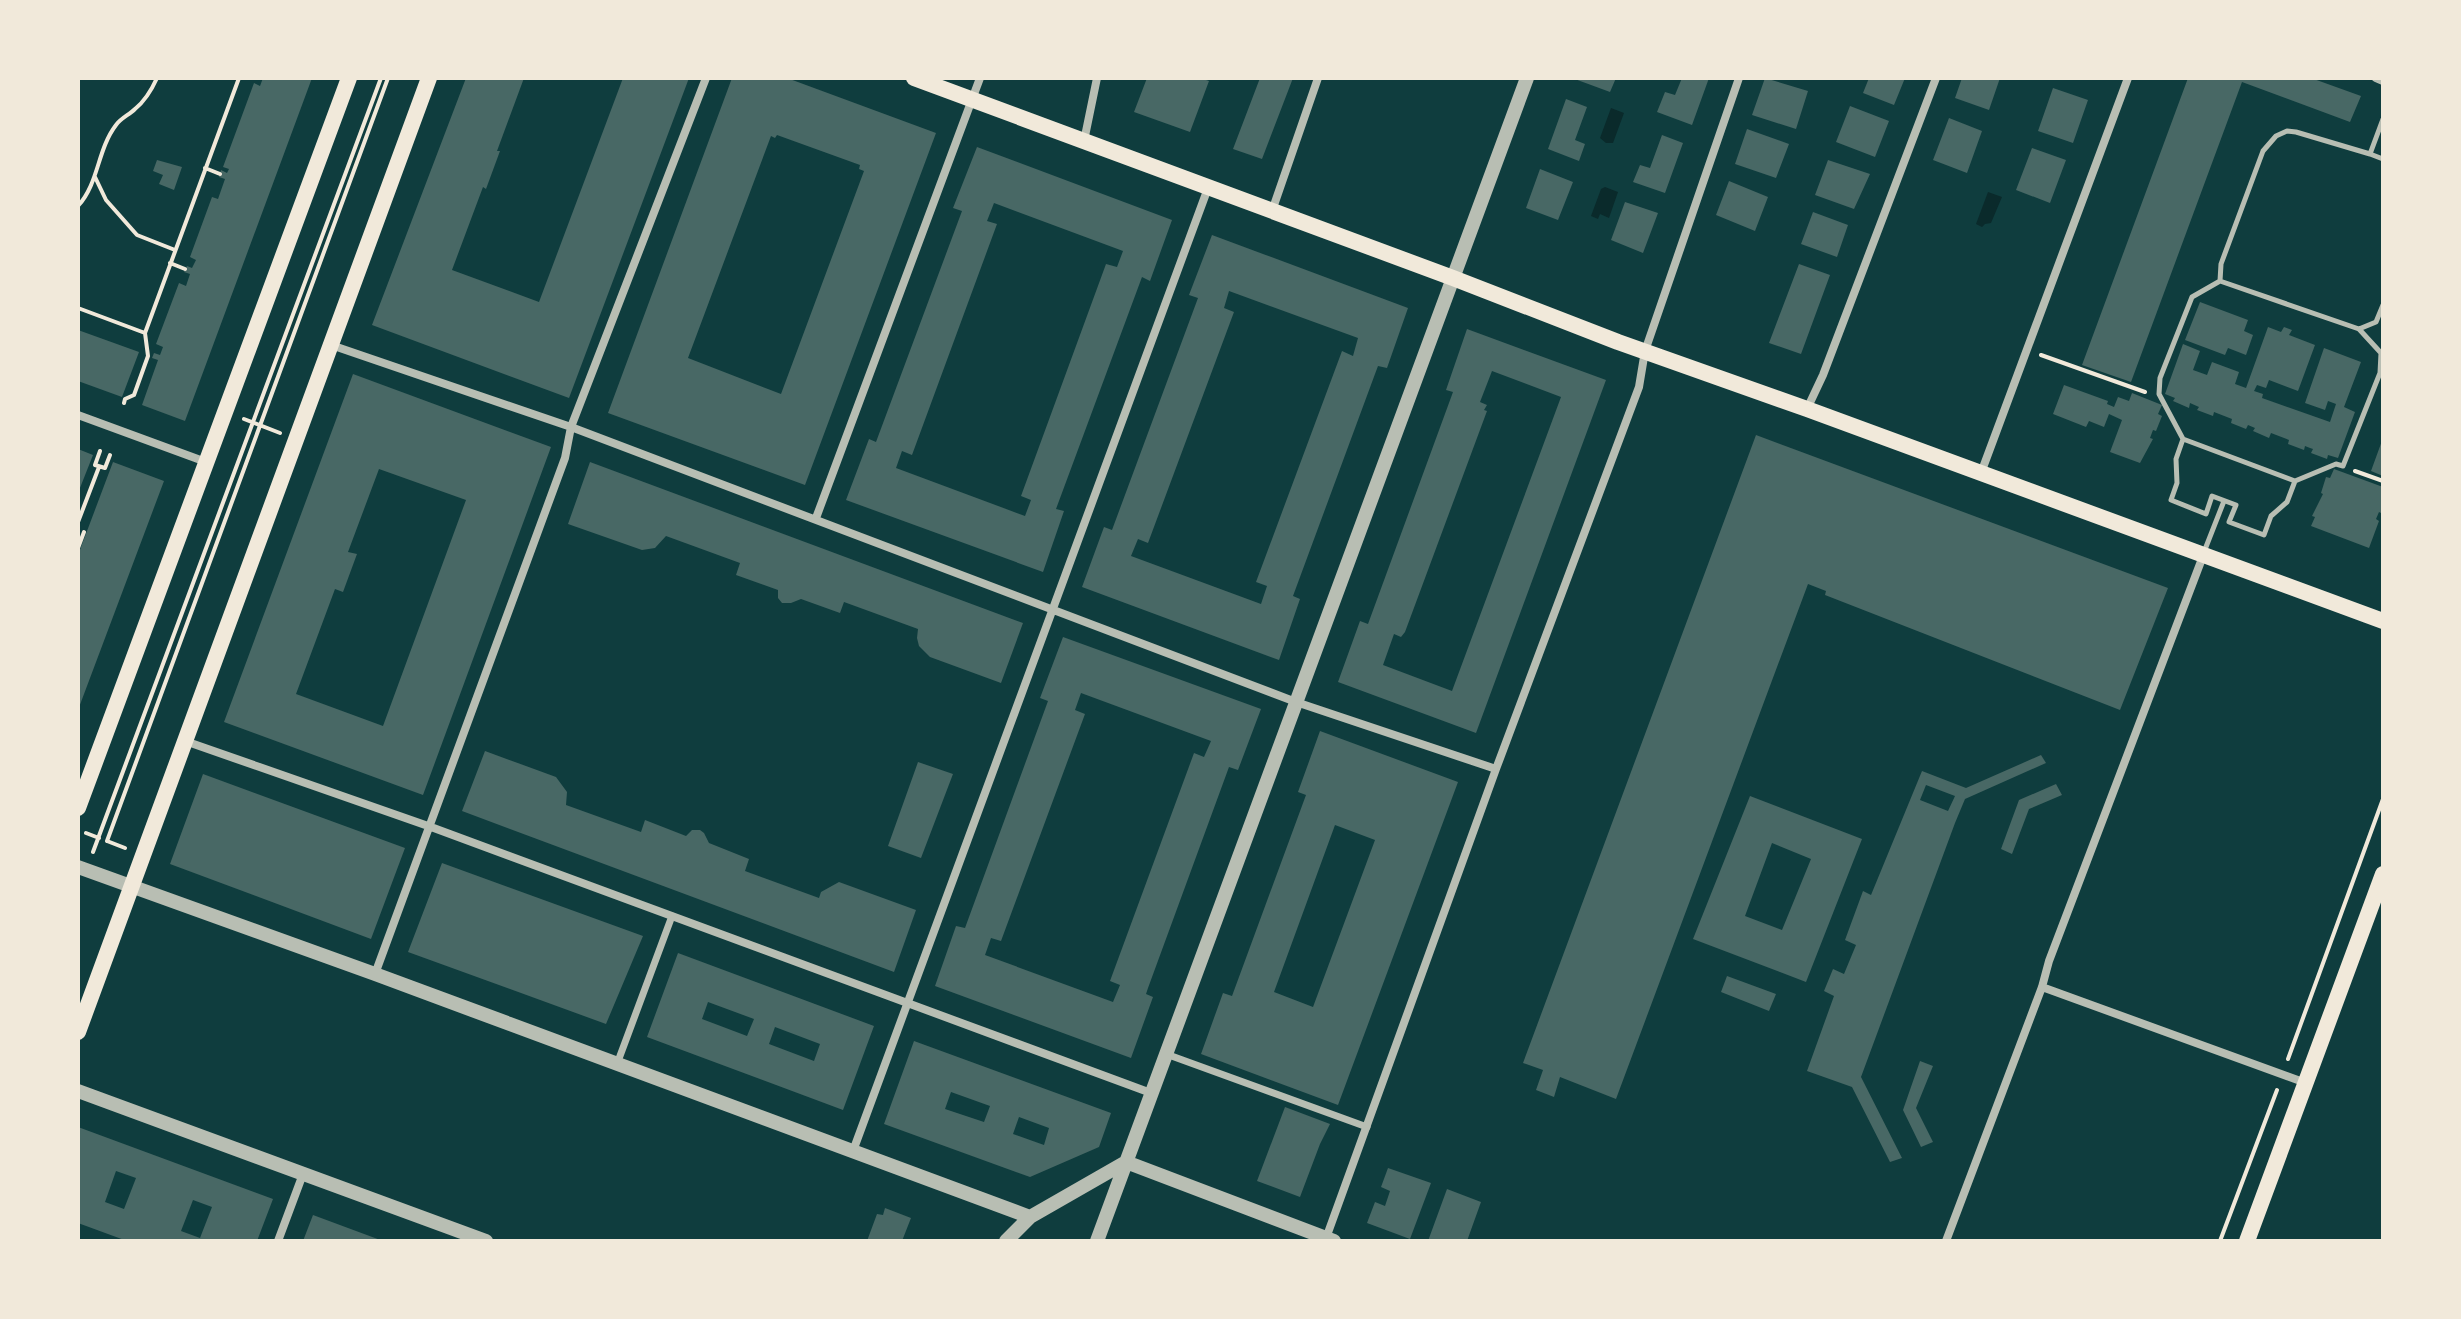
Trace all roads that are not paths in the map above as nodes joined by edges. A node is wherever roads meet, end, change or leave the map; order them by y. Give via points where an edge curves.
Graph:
1 (349, 78) edge
2 (429, 78) edge
3 (706, 78) edge
4 (914, 78) edge
5 (980, 78) edge
6 (1097, 78) edge
7 (1318, 78) edge
8 (1527, 78) edge
9 (1739, 78) edge
10 (1936, 78) edge
11 (2128, 78) edge
12 (2376, 78) edge
13 (2383, 81) edge
14 (973, 100) junction
15 (2383, 119) edge
16 (1084, 141) junction
17 (2370, 154) junction
18 (2383, 159) edge
19 (1209, 187) junction
20 (1272, 211) junction
21 (1453, 278) junction
22 (2220, 281) junction
23 (2383, 305) edge
24 (2359, 329) junction
25 (331, 345) junction
26 (1645, 351) junction
27 (1807, 409) junction
28 (78, 415) edge
29 (571, 427) junction
30 (2183, 439) junction
31 (206, 462) junction
32 (1981, 473) junction
33 (2295, 481) junction
34 (2224, 501) junction
35 (816, 518) junction
36 (2203, 556) junction
37 (1053, 611) junction
38 (2383, 621) edge
39 (1296, 702) junction
40 (185, 741) junction
41 (1496, 769) junction
42 (78, 808) edge
43 (431, 827) junction
44 (78, 867) edge
45 (2383, 874) edge
46 (130, 887) junction
47 (672, 916) junction
48 (375, 974) junction
49 (2042, 987) junction
50 (909, 1004) junction
51 (78, 1032) edge
52 (1166, 1054) junction
53 (617, 1064) junction
54 (2306, 1083) junction
55 (78, 1091) edge
56 (1151, 1093) junction
57 (1367, 1127) junction
58 (853, 1151) junction
59 (1126, 1162) junction
60 (303, 1174) junction
61 (1030, 1217) junction
62 (1328, 1240) edge
63 (278, 1241) edge
64 (486, 1241) edge
65 (1006, 1241) edge
66 (1097, 1241) edge
67 (1946, 1241) edge
68 (2247, 1241) edge

1 - 31 main road
2 - 25 main road
3 - 29 street
4 - 14 main road
5 - 14 street
6 - 16 street
7 - 20 street
8 - 21 street
9 - 26 street
10 - 27 street
11 - 32 street
12 - 13 street
14 - 16 main road
14 - 35 street
15 - 17 lane
16 - 19 main road
17 - 18 lane
17 - 22 lane via 2296,132 2276,136 2263,151 2221,264
19 - 20 main road
19 - 37 street
20 - 21 main road
21 - 26 main road
21 - 39 street
22 - 24 lane
22 - 30 lane via 2192,297 2160,378 2159,394
23 - 24 lane via 2376,322
24 - 33 lane via 2381,353 2380,373 2343,466
25 - 29 street
25 - 40 main road
26 - 27 main road
26 - 41 street via 1639,387
27 - 32 main road
28 - 31 street
29 - 35 street
29 - 43 street via 565,458
30 - 33 lane
30 - 34 lane via 2171,500 2206,514 2212,496
31 - 42 main road
32 - 36 main road
33 - 34 lane via 2264,535 2229,522 2236,505
34 - 36 lane
35 - 37 street
36 - 38 main road
36 - 49 street
37 - 39 street
37 - 50 street
39 - 41 street
39 - 52 street
40 - 43 street
40 - 46 main road
41 - 57 street
43 - 47 street
43 - 48 street
44 - 46 street
45 - 54 main road
46 - 48 street
46 - 51 main road
47 - 50 street
47 - 53 street
48 - 53 street
49 - 54 street
49 - 67 street
50 - 56 street
50 - 58 street
52 - 56 street
52 - 57 street
53 - 58 street
54 - 68 main road
55 - 60 street
56 - 59 street
57 - 62 street
58 - 61 street
59 - 61 street
59 - 62 street
59 - 66 street
60 - 63 street
60 - 64 street
61 - 65 street

